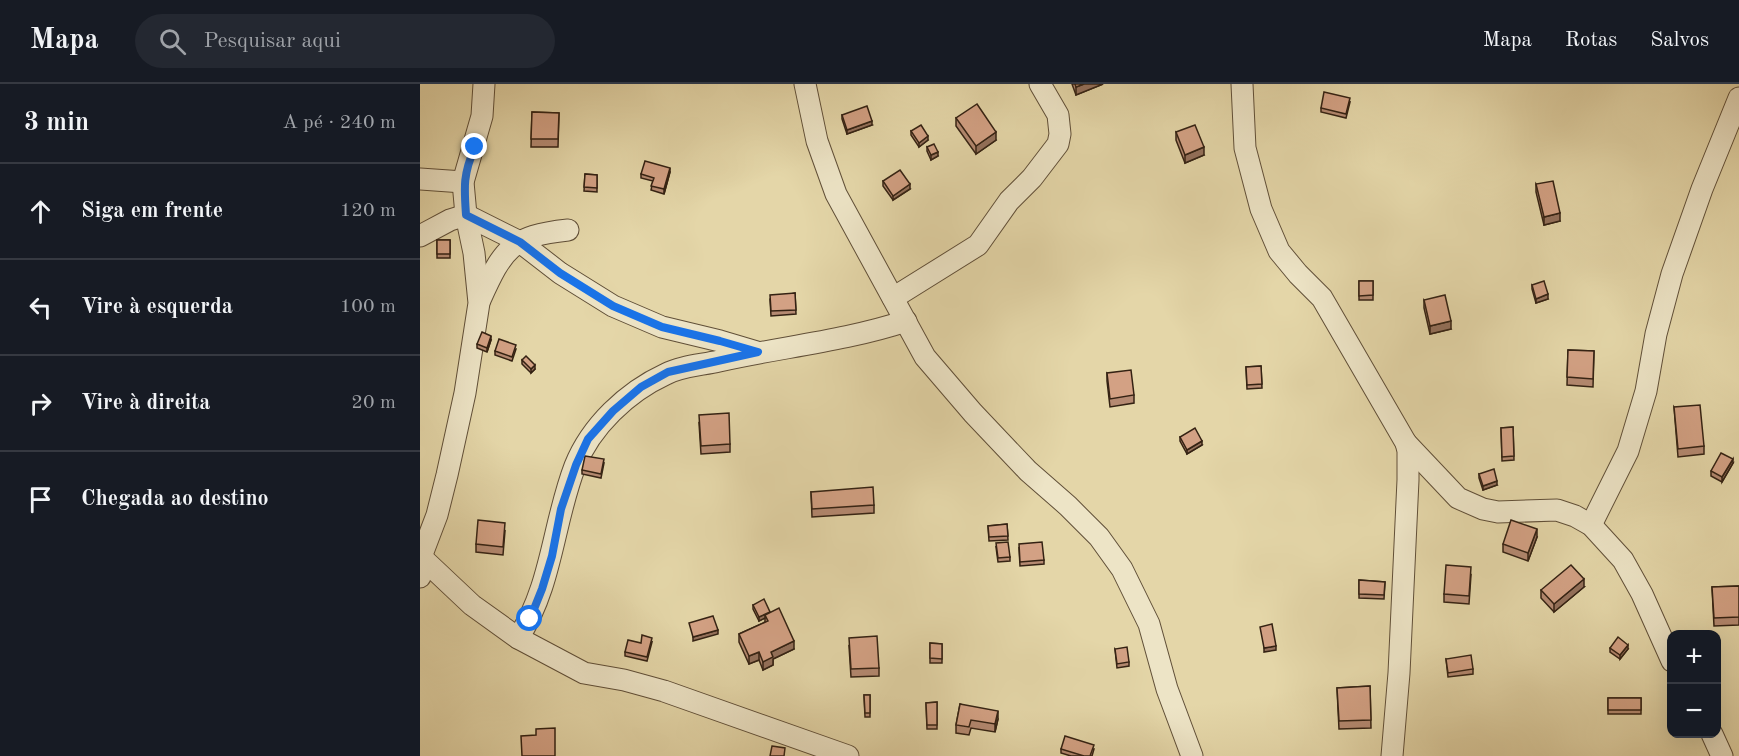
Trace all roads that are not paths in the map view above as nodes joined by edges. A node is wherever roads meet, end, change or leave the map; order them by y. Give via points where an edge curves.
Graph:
1 (484, 84) edge
2 (805, 84) edge
3 (1040, 84) edge
4 (1242, 84) edge
5 (1739, 98) edge
6 (420, 179) edge
7 (464, 182) junction
8 (466, 215) junction
9 (568, 230) dead end
10 (420, 236) edge
11 (520, 242) junction
12 (893, 297) junction
13 (479, 303) junction
14 (906, 321) junction
15 (758, 352) junction
16 (1406, 442) junction
17 (1591, 525) junction
18 (420, 564) edge
19 (518, 638) junction
20 (1667, 653) edge
21 (1714, 738) edge
22 (848, 756) edge
23 (1191, 756) edge
24 (1392, 756) edge
25 (1722, 756) edge

1 - 7 street via 482,116
2 - 12 street via 817,141 832,183
3 - 12 street via 1058,115 1058,144 1009,201 978,245
4 - 16 street via 1245,148 1261,209 1279,251 1322,298
5 - 17 street via 1672,274 1628,452
6 - 7 street
7 - 8 street
8 - 10 street
8 - 11 street
8 - 13 street
9 - 11 street via 541,233
11 - 13 street via 494,269
11 - 15 street via 613,306 662,327
12 - 14 street
13 - 18 street via 447,475
14 - 15 street via 868,333
14 - 23 street via 925,357 973,413 1099,537 1122,569 1149,624
15 - 19 street via 668,372 634,393 588,439 561,509 542,589
16 - 17 street via 1458,498 1498,512 1557,510
16 - 24 street via 1408,480
17 - 20 street via 1623,560
18 - 19 street
19 - 22 street via 584,673 664,691
21 - 25 street

